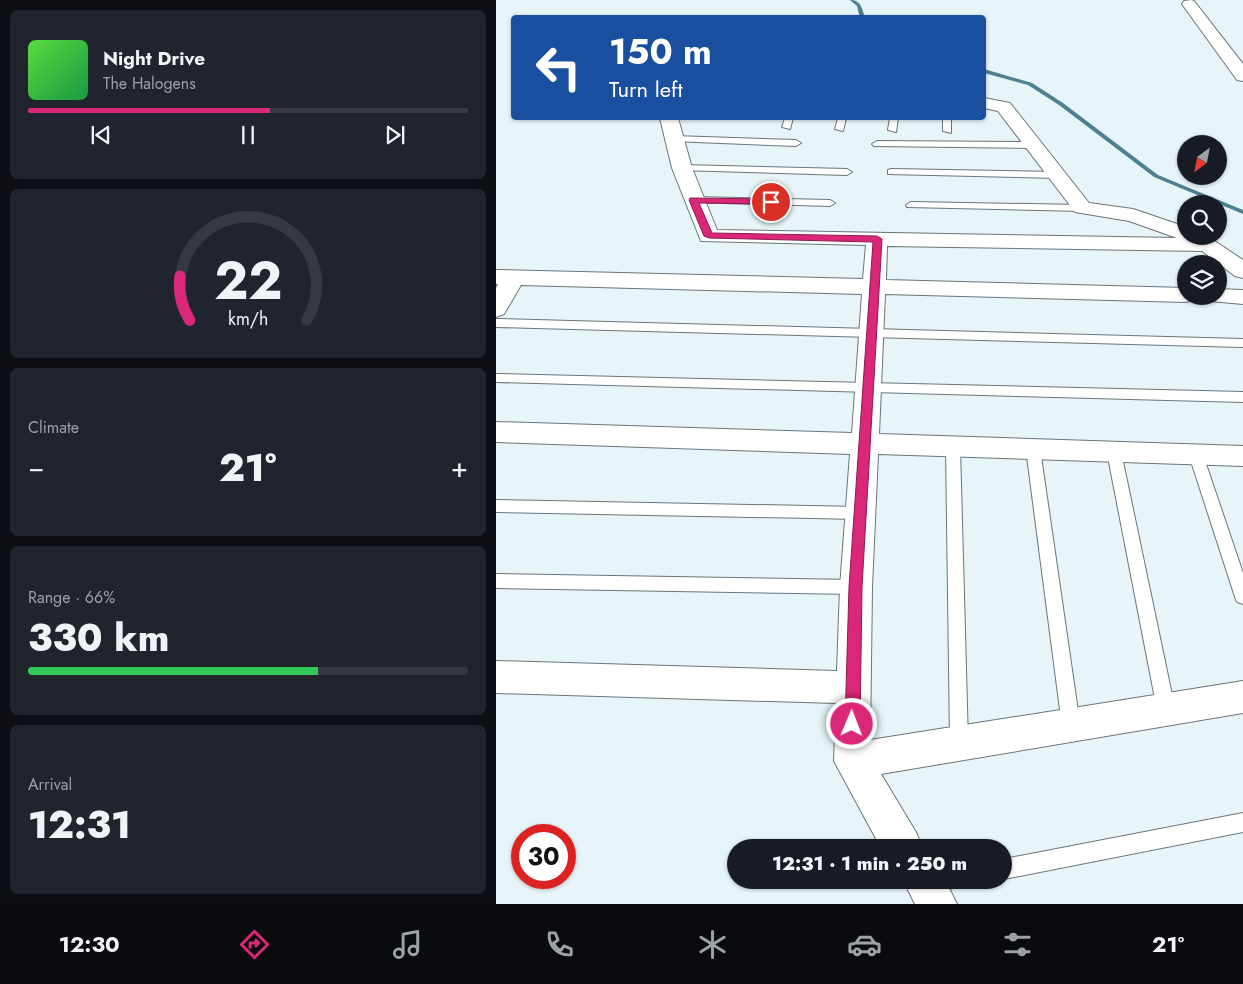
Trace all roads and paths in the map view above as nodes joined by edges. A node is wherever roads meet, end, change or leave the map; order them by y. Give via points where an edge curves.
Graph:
1 (1189, 4) dead end
2 (1243, 76) edge
3 (986, 104) edge
4 (669, 120) edge
5 (789, 120) edge
6 (842, 120) edge
7 (894, 120) edge
8 (947, 120) edge
9 (787, 128) dead end
10 (840, 129) dead end
11 (893, 130) dead end
12 (948, 131) dead end
13 (674, 139) junction
14 (796, 143) dead end
15 (877, 144) dead end
16 (1033, 145) junction
17 (682, 168) junction
18 (847, 172) dead end
19 (891, 172) dead end
20 (1056, 175) junction
21 (693, 200) junction
22 (830, 203) dead end
23 (911, 205) dead end
24 (1082, 208) junction
25 (1177, 231) edge
26 (877, 239) junction
27 (1177, 241) edge
28 (1205, 245) edge
29 (1243, 271) edge
30 (504, 278) edge
31 (874, 287) junction
32 (1177, 295) edge
33 (1227, 296) edge
34 (1243, 297) edge
35 (496, 309) edge
36 (496, 323) edge
37 (871, 334) junction
38 (1243, 343) edge
39 (496, 378) edge
40 (868, 388) junction
41 (1243, 398) edge
42 (496, 432) edge
43 (864, 444) junction
44 (953, 447) junction
45 (1033, 449) junction
46 (1114, 452) junction
47 (1196, 455) junction
48 (1243, 456) edge
49 (496, 506) edge
50 (860, 513) junction
51 (496, 581) edge
52 (856, 587) junction
53 (1243, 597) edge
54 (496, 676) edge
55 (853, 687) junction
56 (1243, 697) edge
57 (1166, 710) junction
58 (1071, 725) junction
59 (958, 743) junction
60 (852, 760) junction
61 (1243, 822) edge
62 (898, 839) edge
63 (1012, 868) edge

1 - 2 street
3 - 16 street via 1003,106
4 - 13 street
5 - 9 lane
6 - 10 lane
7 - 11 lane
8 - 12 lane
13 - 14 lane
13 - 17 street
15 - 16 lane
16 - 20 street
17 - 18 lane
17 - 21 street
19 - 20 lane
20 - 24 street
21 - 22 lane
21 - 26 street via 709,236
23 - 24 lane
24 - 25 street via 1133,215
26 - 27 street
26 - 31 street
28 - 29 street
30 - 31 street
30 - 35 street
31 - 32 street
31 - 37 street
33 - 34 street
36 - 37 lane
37 - 38 lane
37 - 40 street
39 - 40 lane
40 - 41 lane
40 - 43 street
42 - 43 street
43 - 44 street
43 - 50 street
44 - 45 street
44 - 59 lane
45 - 46 street
45 - 58 lane
46 - 47 street
46 - 57 lane
47 - 48 street
47 - 53 lane
49 - 50 lane
50 - 52 street
51 - 52 lane
52 - 55 street
54 - 55 street
55 - 60 street
56 - 57 street
57 - 58 street
58 - 59 street
59 - 60 street
60 - 62 street
61 - 63 lane

